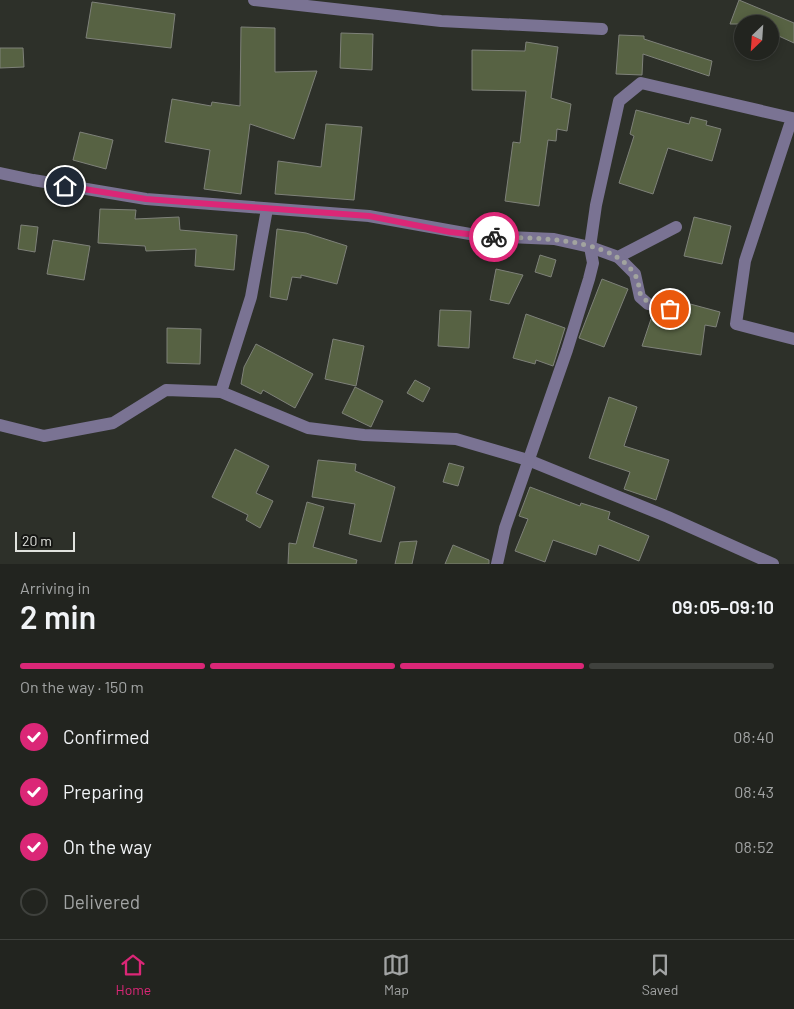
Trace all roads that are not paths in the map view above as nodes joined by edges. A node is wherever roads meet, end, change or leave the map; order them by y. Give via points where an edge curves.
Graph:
1 (254, 0) edge
2 (602, 29) dead end
3 (793, 116) edge
4 (0, 172) edge
5 (267, 209) junction
6 (676, 227) dead end
7 (590, 247) junction
8 (618, 257) junction
9 (670, 309) dead end
10 (794, 339) edge
11 (221, 392) junction
12 (0, 425) edge
13 (528, 460) junction
14 (497, 564) edge
15 (774, 564) edge

1 - 2 street via 441,21
3 - 7 street via 641,83 619,101
3 - 10 street via 745,261 736,324
4 - 5 street via 146,199
5 - 7 street via 369,216 480,236 554,239
5 - 11 street via 251,297
6 - 8 street
7 - 8 street
7 - 13 street via 589,278
8 - 9 street via 635,274 640,297 648,304
11 - 12 street via 166,390 113,423 44,436
11 - 13 street via 308,428 364,435 456,439
13 - 14 street
13 - 15 street

